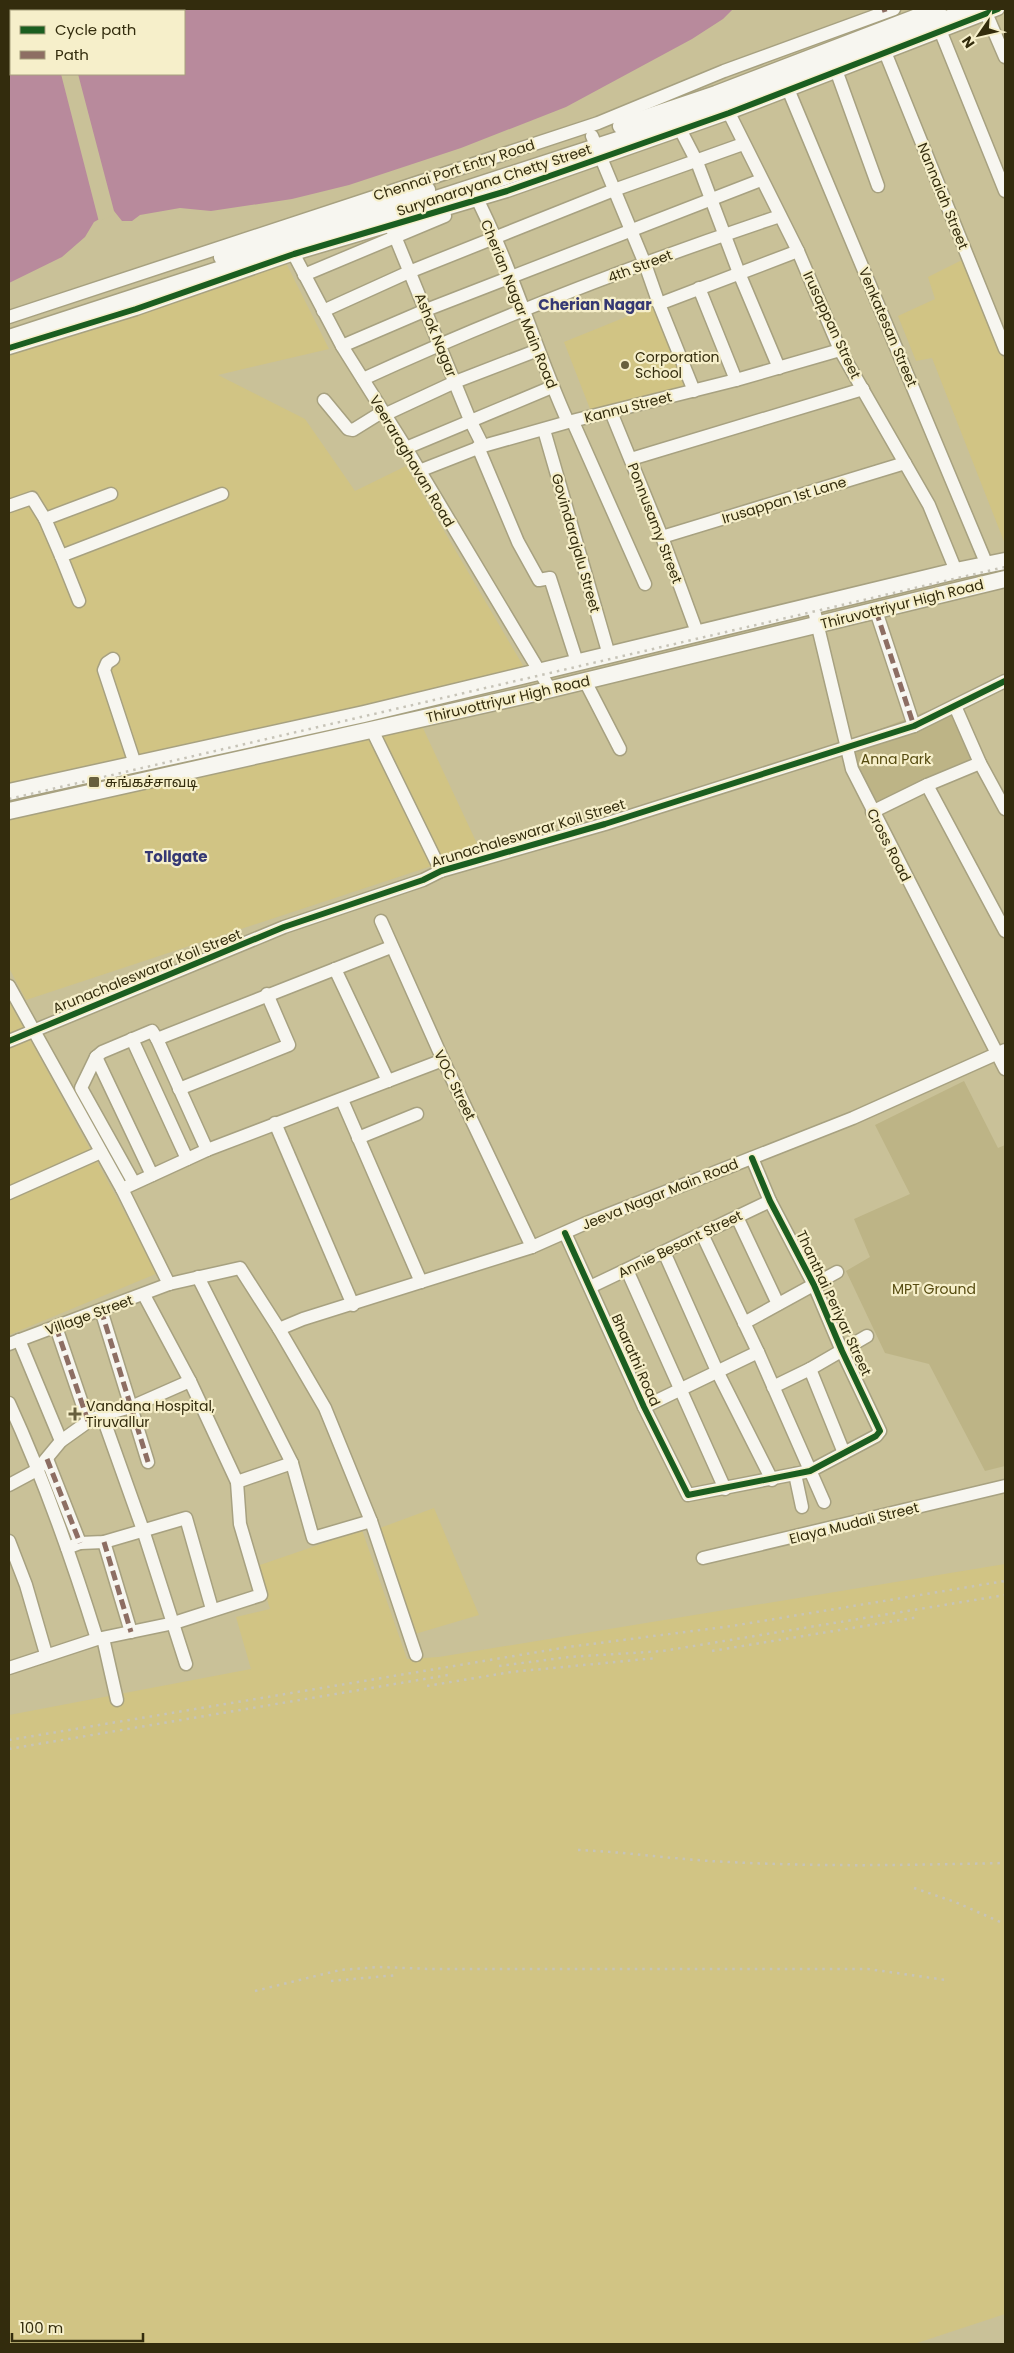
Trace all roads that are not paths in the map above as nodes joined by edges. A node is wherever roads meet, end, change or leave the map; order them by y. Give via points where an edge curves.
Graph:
1 (938, 9) edge
2 (888, 10) edge
3 (986, 10) edge
4 (940, 30) junction
5 (884, 48) junction
6 (1005, 57) edge
7 (836, 70) junction
8 (788, 89) junction
9 (727, 109) junction
10 (681, 131) junction
11 (743, 144) junction
12 (596, 147) junction
13 (697, 162) junction
14 (761, 180) junction
15 (878, 186) dead end
16 (614, 190) junction
17 (1005, 190) edge
18 (475, 196) junction
19 (711, 199) junction
20 (780, 216) junction
21 (631, 229) junction
22 (393, 230) junction
23 (725, 235) junction
24 (494, 239) junction
25 (292, 250) junction
26 (798, 251) junction
27 (645, 264) junction
28 (409, 272) junction
29 (739, 273) junction
30 (304, 275) junction
31 (510, 279) junction
32 (699, 288) junction
33 (659, 304) junction
34 (426, 310) junction
35 (323, 311) junction
36 (524, 312) junction
37 (9, 317) edge
38 (9, 327) edge
39 (9, 338) edge
40 (439, 344) junction
41 (342, 346) junction
42 (9, 348) edge
43 (1005, 349) edge
44 (538, 350) junction
45 (840, 350) junction
46 (779, 368) junction
47 (362, 379) junction
48 (736, 380) junction
49 (455, 382) junction
50 (552, 387) junction
51 (863, 389) junction
52 (694, 391) junction
53 (324, 400) dead end
54 (611, 412) junction
55 (383, 414) junction
56 (470, 420) junction
57 (571, 422) junction
58 (544, 430) junction
59 (481, 447) junction
60 (406, 448) junction
61 (631, 458) junction
62 (905, 464) junction
63 (419, 471) junction
64 (112, 494) dead end
65 (222, 494) dead end
66 (9, 506) edge
67 (45, 520) junction
68 (662, 537) junction
69 (60, 556) junction
70 (1005, 561) edge
71 (987, 565) junction
72 (956, 571) junction
73 (1005, 579) edge
74 (645, 584) dead end
75 (79, 601) dead end
76 (813, 606) junction
77 (876, 611) junction
78 (817, 625) junction
79 (698, 635) junction
80 (609, 655) junction
81 (113, 659) dead end
82 (578, 662) junction
83 (540, 672) junction
84 (585, 681) junction
85 (1005, 681) edge
86 (550, 690) junction
87 (955, 706) junction
88 (914, 726) junction
89 (372, 730) junction
90 (848, 747) junction
91 (620, 750) dead end
92 (832, 752) junction
93 (849, 762) junction
94 (980, 763) junction
95 (135, 764) junction
96 (927, 785) junction
97 (9, 792) edge
98 (1004, 805) edge
99 (9, 811) edge
100 (872, 812) junction
101 (441, 871) junction
102 (381, 921) dead end
103 (1005, 931) edge
104 (391, 947) junction
105 (335, 969) junction
106 (9, 986) edge
107 (267, 994) junction
108 (34, 1030) junction
109 (132, 1039) junction
110 (157, 1039) junction
111 (9, 1041) edge
112 (1001, 1051) edge
113 (96, 1057) junction
114 (443, 1060) junction
115 (1005, 1069) edge
116 (388, 1081) junction
117 (179, 1089) junction
118 (342, 1100) junction
119 (417, 1114) dead end
120 (274, 1124) junction
121 (358, 1138) junction
122 (207, 1150) junction
123 (101, 1152) junction
124 (752, 1158) junction
125 (187, 1159) junction
126 (152, 1175) junction
127 (134, 1183) junction
128 (122, 1189) junction
129 (9, 1193) edge
130 (770, 1201) junction
131 (737, 1217) junction
132 (565, 1233) junction
133 (702, 1234) junction
134 (532, 1247) junction
135 (664, 1252) junction
136 (627, 1270) junction
137 (836, 1272) dead end
138 (198, 1277) junction
139 (421, 1282) junction
140 (169, 1284) junction
141 (814, 1286) junction
142 (590, 1287) junction
143 (144, 1294) junction
144 (778, 1304) junction
145 (353, 1305) junction
146 (100, 1310) junction
147 (744, 1323) junction
148 (56, 1327) junction
149 (280, 1329) junction
150 (867, 1336) dead end
151 (14, 1342) edge
152 (842, 1351) junction
153 (758, 1352) junction
154 (810, 1369) junction
155 (718, 1371) junction
156 (190, 1381) junction
157 (774, 1387) junction
158 (679, 1389) junction
159 (9, 1403) edge
160 (131, 1407) junction
161 (644, 1407) junction
162 (102, 1414) junction
163 (88, 1421) junction
164 (61, 1441) junction
165 (844, 1453) junction
166 (47, 1459) junction
167 (148, 1462) dead end
168 (292, 1463) junction
169 (37, 1470) junction
170 (810, 1471) junction
171 (795, 1474) junction
172 (10, 1480) edge
173 (772, 1480) junction
174 (237, 1482) junction
175 (1005, 1486) edge
176 (725, 1489) junction
177 (824, 1502) dead end
178 (802, 1508) dead end
179 (371, 1522) junction
180 (143, 1530) junction
181 (9, 1541) edge
182 (104, 1542) junction
183 (80, 1543) junction
184 (66, 1548) junction
185 (703, 1558) dead end
186 (212, 1609) junction
187 (174, 1623) junction
188 (132, 1632) junction
189 (100, 1639) junction
190 (46, 1654) junction
191 (416, 1655) dead end
192 (186, 1664) dead end
193 (9, 1668) edge
194 (117, 1700) dead end

1 - 12 main road, Suryanarayana Chetty Street via 716,94
2 - 37 street, Chennai Port Entry Road via 598,123
3 - 4 street
3 - 5 main road, Suryanarayana Chetty Street
3 - 6 street
4 - 5 street
4 - 17 street
5 - 7 street
5 - 9 main road, Suryanarayana Chetty Street
5 - 43 street, Nannaiah Street
7 - 8 street
7 - 15 street
8 - 9 street
8 - 71 street, Venkatesan Street
9 - 10 street
9 - 11 street, Irusappan Street
9 - 12 main road, Suryanarayana Chetty Street
10 - 12 street
10 - 13 street
11 - 13 street
11 - 14 street, Irusappan Street
12 - 16 street
12 - 18 main road, Suryanarayana Chetty Street
12 - 38 main road, Suryanarayana Chetty Street
13 - 16 street
13 - 19 street
14 - 19 street
14 - 20 street, Irusappan Street
16 - 21 street
16 - 24 street
18 - 22 street
18 - 24 street, Cherian Nagar Main Road
18 - 25 main road, Suryanarayana Chetty Street
19 - 21 street
19 - 23 street
20 - 23 street, 4th Street
20 - 26 street, Irusappan Street
21 - 27 street
21 - 31 street
22 - 25 street
22 - 28 street, Ashok Nagar
22 - 30 street
23 - 27 street, 4th Street
23 - 29 street
24 - 28 street
24 - 31 street, Cherian Nagar Main Road
25 - 30 street, Veeraraghavan Road
25 - 39 main road, Suryanarayana Chetty Street
25 - 42 street via 136,309
26 - 29 street
26 - 45 street, Irusappan Street
27 - 33 street
27 - 36 street, 4th Street
28 - 34 street, Ashok Nagar
28 - 35 street
29 - 32 street
29 - 46 street
30 - 35 street, Veeraraghavan Road
31 - 34 street
31 - 36 street, Cherian Nagar Main Road
32 - 33 street
32 - 48 street
33 - 52 street
34 - 40 street, Ashok Nagar
34 - 41 street
35 - 41 street, Veeraraghavan Road
36 - 40 street, 4th Street
36 - 44 street, Cherian Nagar Main Road
40 - 47 street, 4th Street
40 - 49 street, Ashok Nagar
41 - 47 street, Veeraraghavan Road
44 - 49 street
44 - 50 street, Cherian Nagar Main Road
45 - 46 street, Kannu Street
45 - 51 street, Irusappan Street
46 - 48 street, Kannu Street
47 - 55 street, Veeraraghavan Road
48 - 52 street, Kannu Street
49 - 55 street
49 - 56 street, Ashok Nagar
50 - 56 street
50 - 57 street, Cherian Nagar Main Road
51 - 61 street
51 - 62 street, Irusappan Street
52 - 54 street, Kannu Street
53 - 55 street via 348,429 353,430
54 - 57 street, Kannu Street
54 - 61 street, Ponnusamy Street
55 - 60 street, Veeraraghavan Road
56 - 59 street, Ashok Nagar
56 - 60 street
57 - 58 street, Kannu Street
57 - 74 street, Cherian Nagar Main Road
58 - 59 street, Kannu Street
58 - 80 street, Govindarajalu Street
59 - 63 street, Kannu Street
59 - 82 street, Ashok Nagar via 518,542 539,580 550,578
60 - 63 street, Veeraraghavan Road
61 - 68 street, Ponnusamy Street
62 - 68 street, Irusappan 1st Lane
62 - 72 street, Irusappan Street via 929,505
63 - 83 street, Veeraraghavan Road
64 - 67 street
65 - 69 street
66 - 67 street via 32,498
67 - 69 street
68 - 79 street, Ponnusamy Street
69 - 75 street
70 - 71 main road, Thiruvottriyur High Road
71 - 72 main road, Thiruvottriyur High Road
72 - 76 main road, Thiruvottriyur High Road
73 - 77 main road, Thiruvottriyur High Road
76 - 78 street, Cross Road
76 - 79 main road, Thiruvottriyur High Road
77 - 78 main road, Thiruvottriyur High Road
77 - 88 street
78 - 84 main road, Thiruvottriyur High Road
78 - 90 street, Cross Road
79 - 80 main road, Thiruvottriyur High Road
80 - 82 main road, Thiruvottriyur High Road
81 - 95 street via 104,670
82 - 83 main road, Thiruvottriyur High Road
83 - 86 street, Veeraraghavan Road
83 - 95 main road, Thiruvottriyur High Road
84 - 86 main road, Thiruvottriyur High Road
84 - 91 street
85 - 87 street, Arunachaleswarar Koil Street
86 - 89 main road, Thiruvottriyur High Road
87 - 88 street, Arunachaleswarar Koil Street
87 - 94 street
88 - 90 street, Arunachaleswarar Koil Street
89 - 99 main road, Thiruvottriyur High Road
89 - 101 street
90 - 92 street, Arunachaleswarar Koil Street
90 - 93 street, Cross Road
92 - 93 street
92 - 101 street, Arunachaleswarar Koil Street via 605,824
93 - 100 street, Cross Road
94 - 96 street
94 - 98 street
95 - 97 main road, Thiruvottriyur High Road
96 - 100 street
96 - 103 street
100 - 112 street, Cross Road
101 - 108 street, Arunachaleswarar Koil Street via 284,927
102 - 104 street, VOC Street
104 - 105 street
104 - 114 street, VOC Street
105 - 107 street
105 - 116 street
106 - 108 street
107 - 110 street
107 - 117 street via 289,1046
108 - 111 street, Arunachaleswarar Koil Street
108 - 123 street
109 - 110 street via 152,1030
109 - 113 street
109 - 125 street
110 - 117 street
112 - 115 street, Cross Road
112 - 124 street, Jeeva Nagar Main Road via 853,1118
113 - 126 street
113 - 127 street via 81,1088
114 - 116 street
114 - 134 street, VOC Street
116 - 118 street
117 - 122 street
118 - 120 street
118 - 121 street
119 - 121 street
120 - 122 street
120 - 145 street
121 - 139 street
122 - 125 street
123 - 128 street
123 - 129 street
124 - 130 street, Thanthai Periyar Street
124 - 132 street, Jeeva Nagar Main Road
125 - 126 street
126 - 127 street
127 - 128 street
128 - 140 street
130 - 131 street, Annie Besant Street
130 - 141 street, Thanthai Periyar Street
131 - 133 street, Annie Besant Street
131 - 144 street
132 - 134 street, Jeeva Nagar Main Road
132 - 142 street, Bharathi Road
133 - 135 street, Annie Besant Street
133 - 147 street
134 - 139 street, Jeeva Nagar Main Road
135 - 136 street, Annie Besant Street
135 - 155 street
136 - 142 street, Annie Besant Street
136 - 158 street
137 - 141 street
138 - 140 street, Village Street
138 - 149 street, Village Street via 240,1268
138 - 168 street
139 - 145 street, Jeeva Nagar Main Road
140 - 143 street, Village Street
141 - 144 street
141 - 152 street, Thanthai Periyar Street
142 - 161 street, Bharathi Road
143 - 146 street, Village Street
143 - 156 street
144 - 147 street
145 - 149 street, Jeeva Nagar Main Road
146 - 148 street, Village Street
146 - 160 street
147 - 153 street
148 - 151 street, Village Street
148 - 163 street
149 - 179 street via 325,1408
150 - 152 street
151 - 164 street
152 - 154 street
152 - 165 street, Thanthai Periyar Street via 880,1431
153 - 155 street
153 - 157 street
154 - 157 street
154 - 165 street
155 - 158 street
155 - 173 street
156 - 160 street
156 - 174 street
157 - 170 street
158 - 161 street
158 - 176 street
159 - 169 street
160 - 162 street
160 - 167 street
161 - 176 street, Bharathi Road via 688,1495
162 - 163 street
162 - 180 street
163 - 164 street
164 - 166 street
165 - 170 street
166 - 169 street
166 - 183 street
168 - 174 street
168 - 179 street via 313,1538
169 - 172 street
169 - 184 street
170 - 171 street
170 - 177 street
171 - 173 street
171 - 178 street
173 - 176 street
174 - 186 street via 240,1524 261,1595
175 - 185 street, Elaya Mudali Street
179 - 191 street
180 - 182 street
180 - 186 street via 186,1518
180 - 187 street
181 - 190 street
182 - 183 street
182 - 188 street
183 - 184 street
184 - 189 street
186 - 187 street
187 - 188 street
187 - 192 street
188 - 189 street
189 - 190 street
189 - 194 street
190 - 193 street

